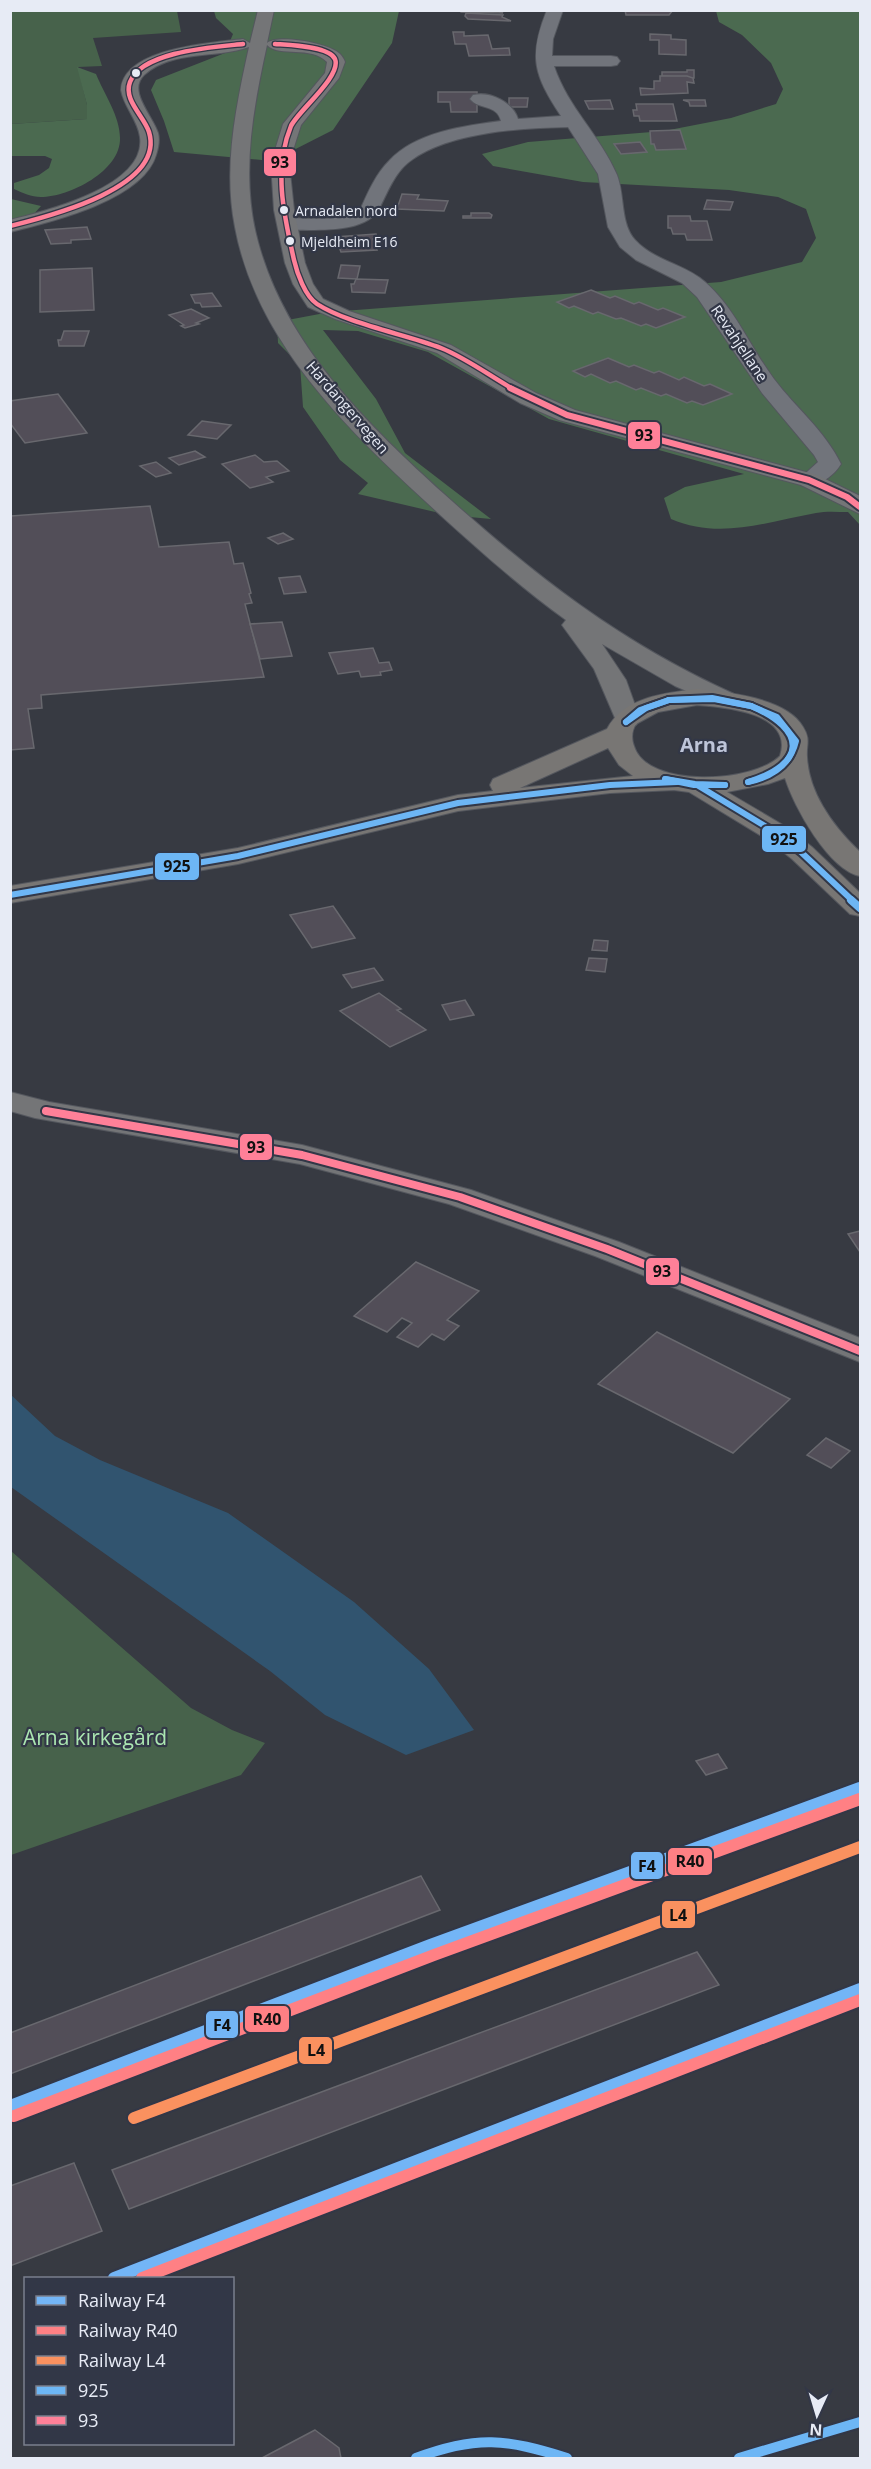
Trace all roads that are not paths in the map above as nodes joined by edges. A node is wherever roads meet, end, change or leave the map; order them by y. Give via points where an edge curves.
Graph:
1 (266, 10) edge
2 (555, 10) edge
3 (243, 44) dead end
4 (275, 44) dead end
5 (543, 61) junction
6 (611, 61) dead end
7 (479, 99) dead end
8 (575, 121) junction
9 (510, 127) junction
10 (287, 224) junction
11 (10, 226) edge
12 (808, 480) junction
13 (861, 507) edge
14 (556, 603) junction
15 (725, 699) junction
16 (623, 726) junction
17 (793, 755) junction
18 (687, 784) junction
19 (458, 803) junction
20 (861, 868) edge
21 (10, 895) edge
22 (861, 909) edge
23 (10, 1101) edge
24 (46, 1111) junction
25 (10, 1112) edge
26 (861, 1351) edge

1 - 14 main road, Hardangervegen via 240,142 239,169 242,215 252,254 280,322 320,378 386,453
2 - 5 street, Revahjellane via 545,34
3 - 11 main road via 186,53 145,65 130,84 130,95 149,131 147,156 139,170 86,203
4 - 10 main road via 323,51 334,57 336,67 297,117 283,150 280,186
5 - 6 street
5 - 8 street, Revahjellane via 553,88
7 - 9 street via 506,110
8 - 9 street
8 - 12 street, Revahjellane via 608,176 616,223 627,242 644,257 687,278 706,294 780,401 824,450 830,464
9 - 10 street via 444,138 408,153 386,173 368,212 361,217 341,222
10 - 12 main road via 303,284 315,303 327,310 444,349 528,398 567,415
12 - 13 main road
14 - 15 main road, Hardangervegen via 670,674
14 - 16 main road, Hardangervegen via 607,667 623,699
15 - 16 highway via 669,700 645,708
15 - 17 highway via 773,714 789,727 796,741
16 - 18 highway via 620,747 631,762 651,774
16 - 19 highway via 551,765
17 - 18 highway via 782,768 762,778 736,784
17 - 20 highway via 810,808 827,834
18 - 19 highway via 610,785
18 - 22 highway via 778,834
19 - 21 highway via 238,856
23 - 24 main road
24 - 25 main road
24 - 26 main road via 302,1155 460,1197 607,1249

